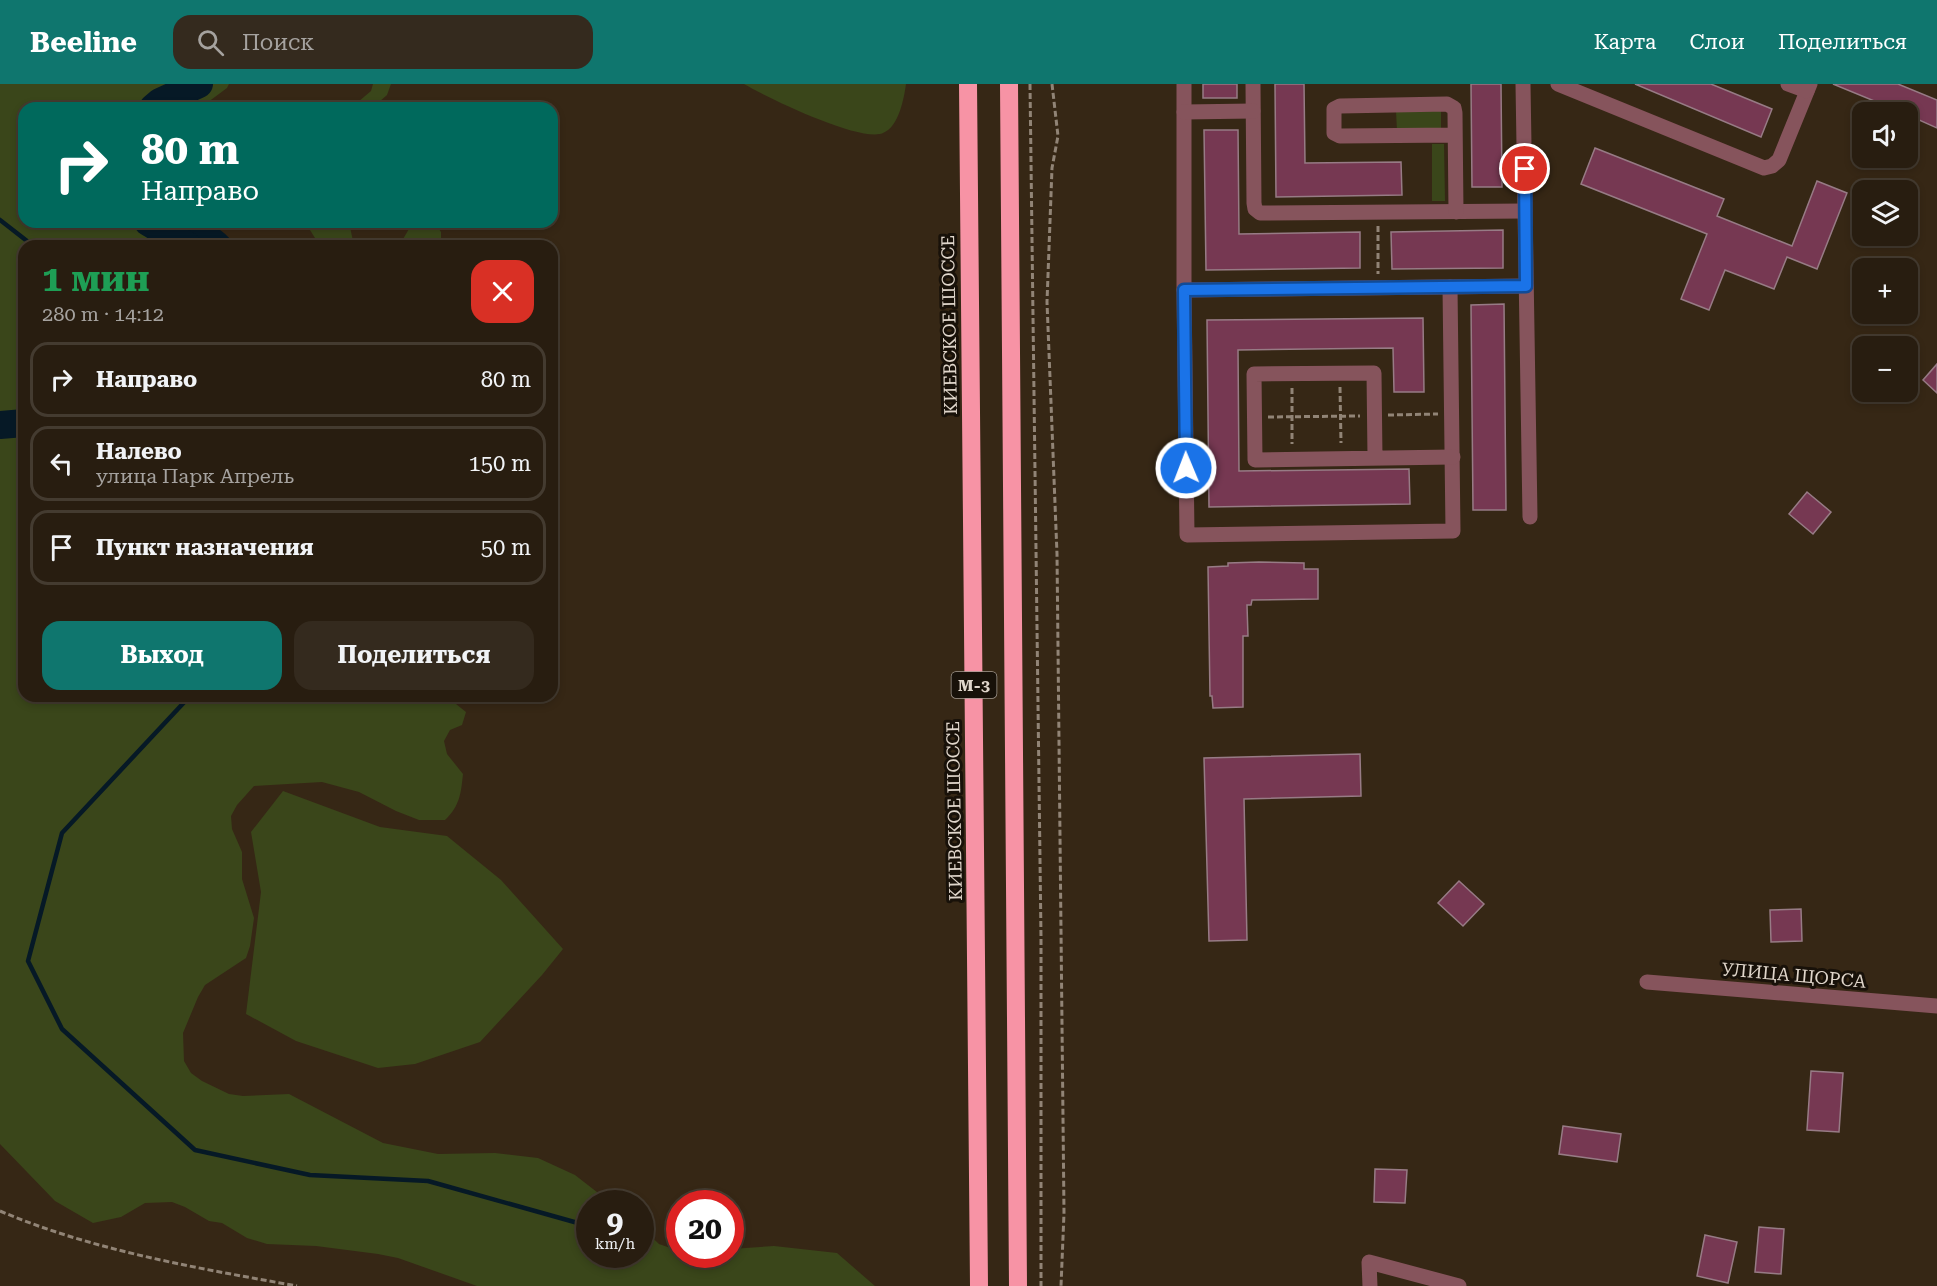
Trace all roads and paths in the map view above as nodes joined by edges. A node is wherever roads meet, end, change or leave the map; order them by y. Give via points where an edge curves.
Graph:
1 (968, 84) edge
2 (1009, 84) edge
3 (1030, 84) edge
4 (1052, 84) edge
5 (1184, 84) edge
6 (1253, 84) edge
7 (1523, 84) edge
8 (1558, 84) edge
9 (1788, 84) edge
10 (1808, 88) edge
11 (1184, 111) junction
12 (1253, 111) junction
13 (1455, 135) junction
14 (1525, 211) junction
15 (1456, 212) junction
16 (1377, 213) junction
17 (1526, 286) junction
18 (1450, 287) junction
19 (1378, 288) junction
20 (1184, 290) junction
21 (1340, 373) junction
22 (1291, 374) junction
23 (1452, 414) junction
24 (1374, 415) junction
25 (1340, 416) junction
26 (1254, 417) junction
27 (1292, 417) junction
28 (1452, 457) junction
29 (1341, 458) junction
30 (1375, 458) junction
31 (1292, 459) junction
32 (1530, 517) dead end
33 (1647, 982) dead end
34 (1937, 1006) edge
35 (0, 1211) edge
36 (297, 1286) edge
37 (979, 1286) edge
38 (1018, 1286) edge
39 (1041, 1286) edge
40 (1062, 1286) edge
41 (1370, 1286) edge
42 (1459, 1286) edge

1 - 37 highway, КИЕВСКОЕ ШОССЕ / М-3
2 - 38 highway, М-3
3 - 39 path via 1041,937
4 - 40 path via 1058,136 1047,302 1057,554 1065,1213
5 - 11 street
6 - 12 street
7 - 14 street
8 - 10 street via 1764,168 1779,160
9 - 10 street
11 - 12 street
11 - 20 street
12 - 16 street via 1254,203 1260,213
13 - 13 street via 1454,108 1447,104 1340,106 1333,114 1334,133 1340,136
13 - 15 street
14 - 15 street
14 - 17 street
15 - 16 street
16 - 19 path
17 - 18 street
17 - 32 street
18 - 19 street
18 - 23 street
19 - 20 street
20 - 28 street via 1187,535 1453,531
21 - 22 street
21 - 24 street via 1374,373
21 - 25 path
22 - 26 street via 1254,374
22 - 27 path
23 - 24 path
23 - 28 street
24 - 25 path
24 - 30 street
25 - 27 path
25 - 29 path
26 - 27 path
26 - 31 street via 1255,460
27 - 31 path
28 - 30 street
29 - 30 street
29 - 31 street
33 - 34 street, УЛИЦА ЩОРСА
35 - 36 path via 44,1230 179,1265
41 - 42 street via 1369,1262

